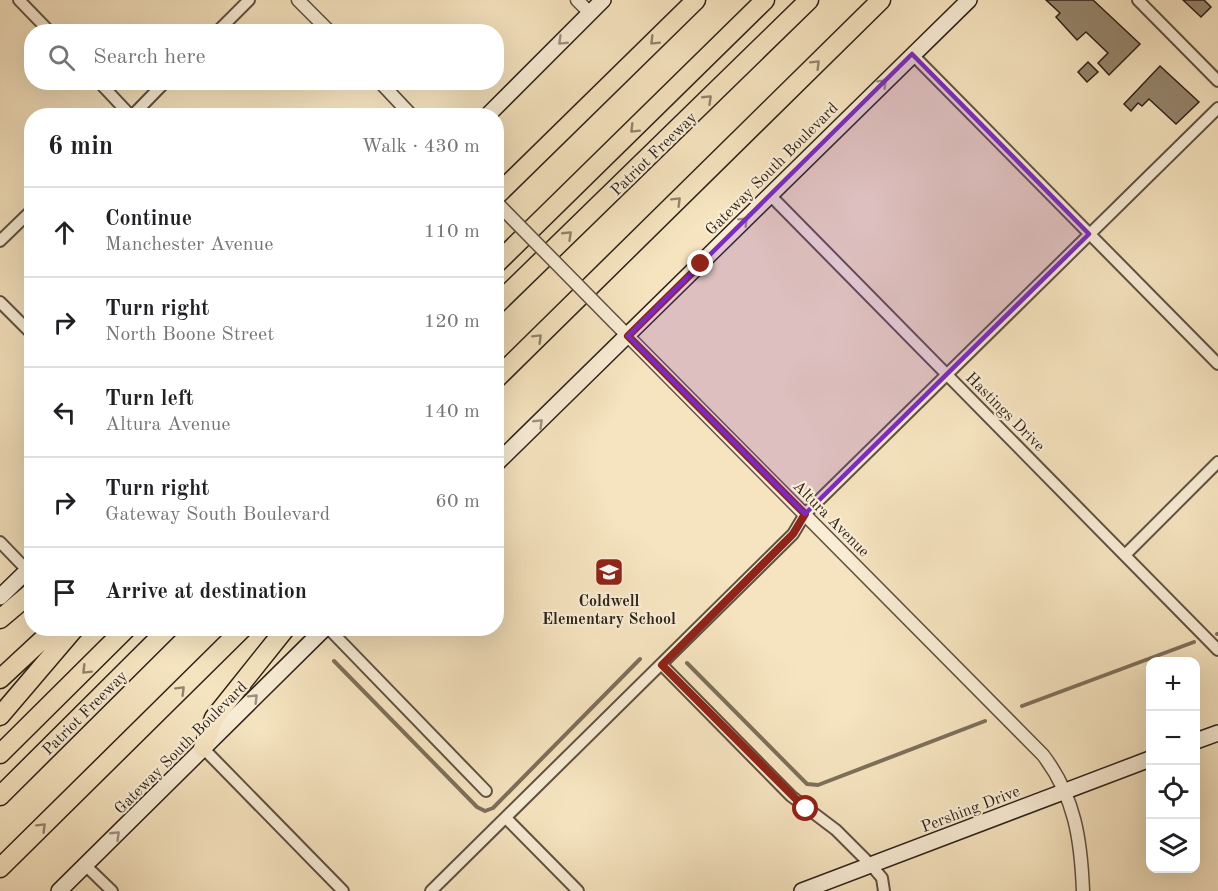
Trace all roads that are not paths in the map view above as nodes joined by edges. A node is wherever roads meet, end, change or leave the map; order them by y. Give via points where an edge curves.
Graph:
1 (19, 0) edge
2 (249, 0) edge
3 (298, 0) edge
4 (577, 0) edge
5 (603, 0) edge
6 (696, 0) edge
7 (765, 0) edge
8 (809, 0) edge
9 (881, 0) edge
10 (969, 0) edge
11 (1138, 0) edge
12 (590, 13) junction
13 (42, 24) edge
14 (225, 24) edge
15 (322, 24) edge
16 (912, 54) junction
17 (1218, 81) edge
18 (107, 90) edge
19 (157, 90) edge
20 (388, 90) edge
21 (124, 108) edge
22 (140, 108) edge
23 (404, 108) edge
24 (495, 108) edge
25 (1218, 108) edge
26 (504, 188) edge
27 (770, 195) junction
28 (504, 210) edge
29 (24, 218) edge
30 (1089, 234) junction
31 (0, 241) edge
32 (504, 256) edge
33 (504, 297) edge
34 (0, 302) edge
35 (24, 326) edge
36 (628, 336) junction
37 (1218, 364) edge
38 (504, 371) edge
39 (946, 374) junction
40 (504, 456) edge
41 (1218, 462) edge
42 (805, 514) junction
43 (0, 542) edge
44 (1126, 554) junction
45 (24, 564) edge
46 (24, 573) edge
47 (0, 597) edge
48 (24, 599) edge
49 (0, 619) edge
50 (46, 636) edge
51 (68, 636) edge
52 (119, 636) edge
53 (161, 636) edge
54 (235, 636) edge
55 (280, 636) edge
56 (319, 636) edge
57 (335, 636) edge
58 (1218, 650) edge
59 (662, 665) junction
60 (0, 679) edge
61 (0, 716) edge
62 (1218, 733) edge
63 (1200, 740) edge
64 (203, 748) junction
65 (0, 754) edge
66 (1146, 761) edge
67 (486, 791) dead end
68 (1064, 792) junction
69 (0, 796) edge
70 (507, 819) junction
71 (85, 865) junction
72 (871, 865) junction
73 (0, 868) edge
74 (59, 891) edge
75 (112, 891) edge
76 (343, 891) edge
77 (431, 891) edge
78 (578, 891) edge
79 (802, 891) edge
80 (884, 891) edge
81 (1083, 891) edge

1 - 13 street
2 - 14 street
3 - 15 street
4 - 12 street
5 - 12 main road
6 -> 26 highway
7 -> 32 highway, Patriot Freeway
33 -> 8 highway, Patriot Freeway
38 -> 9 highway
10 - 16 main road, Gateway South Boulevard
11 - 17 street
12 -> 24 main road
27 -> 16 main road, Gateway South Boulevard
16 - 30 street
18 - 21 street
19 - 22 street
20 - 23 street
25 - 30 street
36 -> 27 main road, Gateway South Boulevard
27 - 39 street, Hastings Drive
28 - 36 street, Altura Avenue, bridge
29 - 31 street
30 - 37 street
30 - 39 street
34 - 35 street
40 -> 36 main road, Gateway South Boulevard
36 - 42 street, Altura Avenue
39 - 42 street
39 - 44 street, Hastings Drive
41 - 44 street
42 - 59 street via 793,534
42 - 68 street, Altura Avenue via 1043,755
43 - 45 street
44 - 58 street, Hastings Drive
46 - 47 main road
48 - 49 highway
50 - 60 highway
51 - 61 highway
52 -> 65 highway, Patriot Freeway
53 - 69 highway, Patriot Freeway
73 -> 54 highway
55 - 64 highway via 214,718
64 -> 56 main road, Gateway South Boulevard
57 - 67 street
59 - 70 street
59 - 72 street via 791,796 836,830
62 - 63 main road
71 -> 64 main road, Gateway South Boulevard
64 - 76 street
66 - 68 main road, Pershing Drive
68 - 72 main road, Pershing Drive
68 - 81 street, Altura Avenue via 1079,832
70 - 77 street
70 - 78 street
71 - 74 main road, Gateway South Boulevard
71 - 75 street
72 - 79 main road, Pershing Drive
72 - 80 street via 882,878

